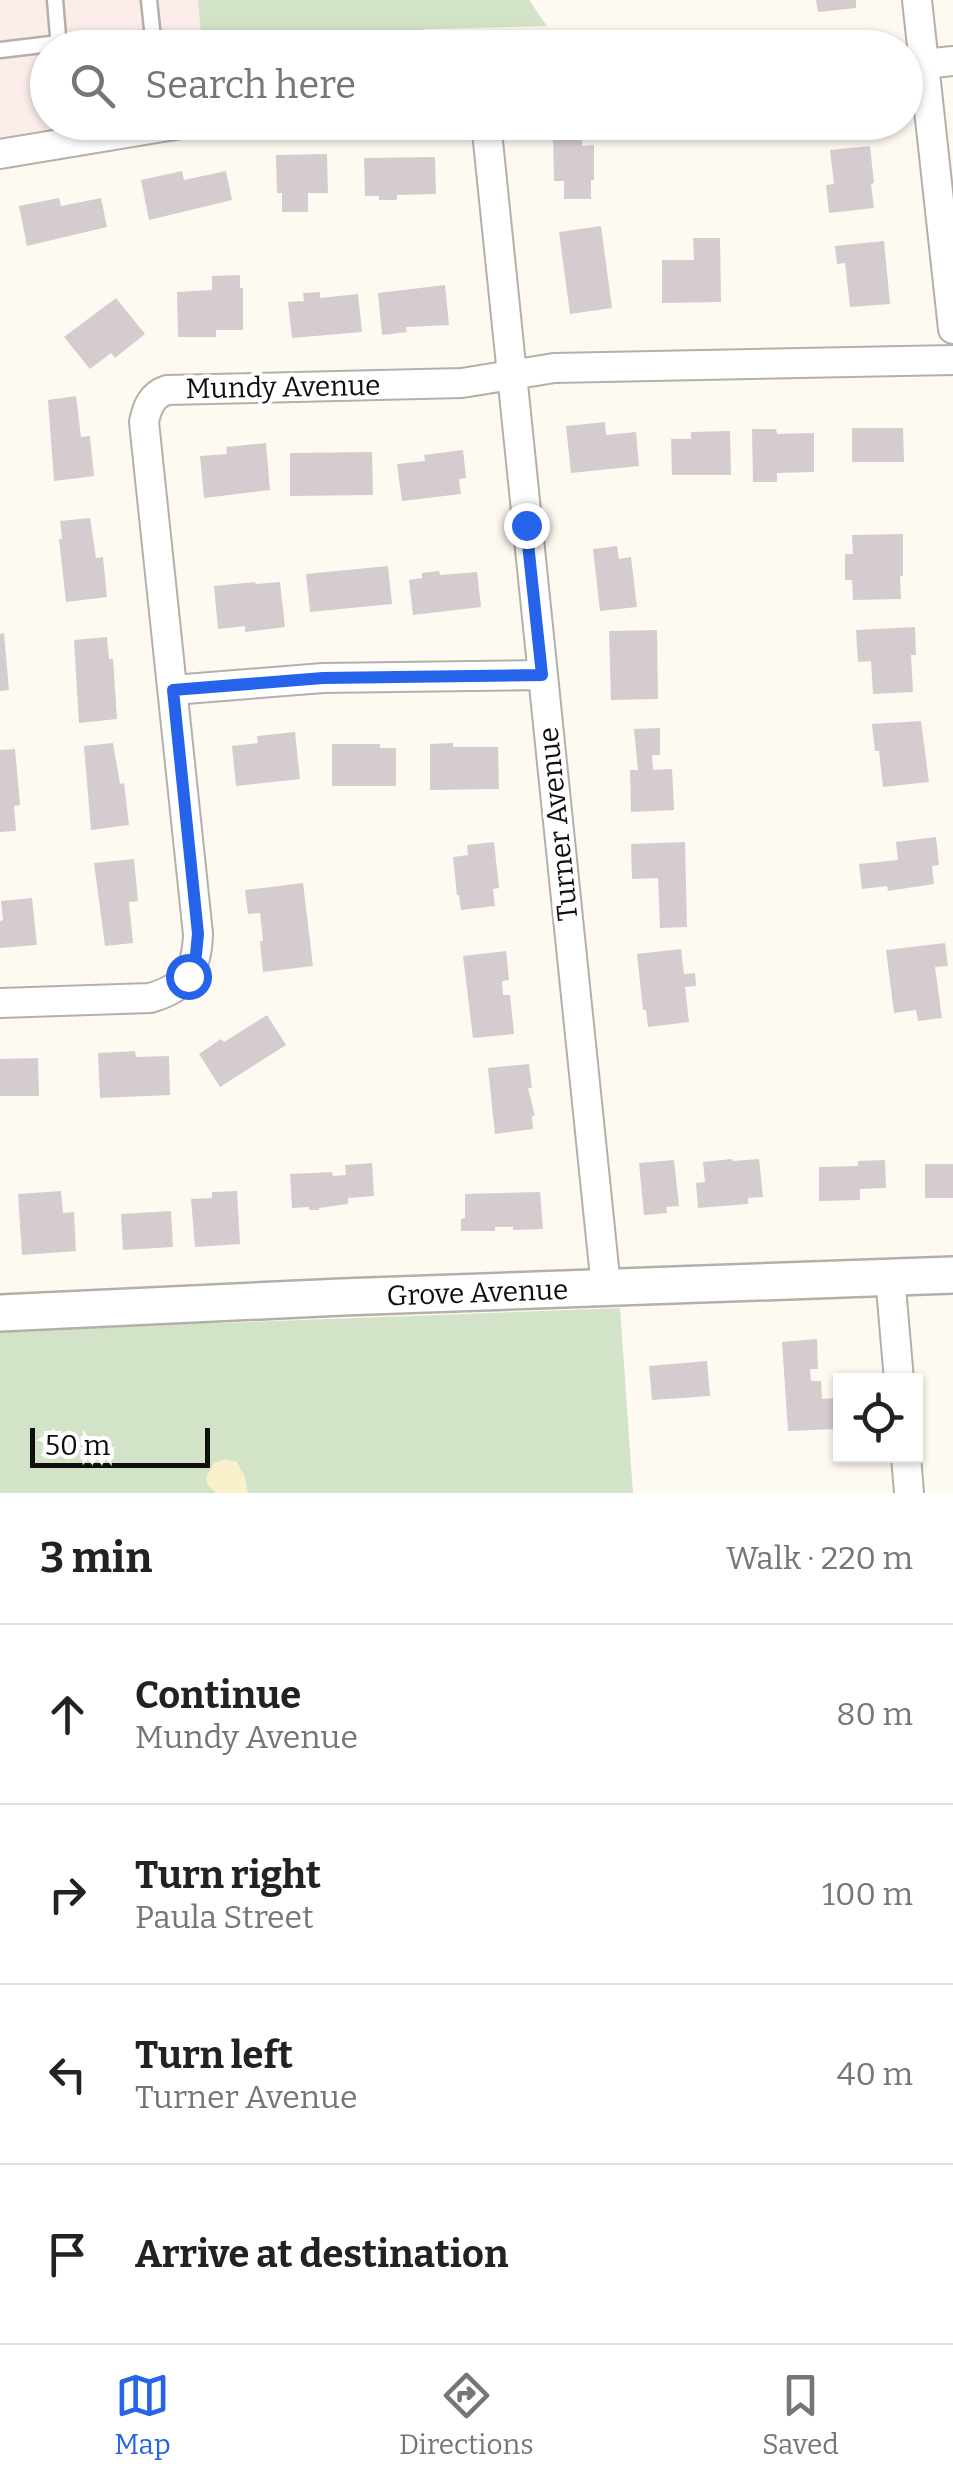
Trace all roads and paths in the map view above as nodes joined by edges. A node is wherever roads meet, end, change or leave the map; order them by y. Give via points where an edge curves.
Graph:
1 (56, 0) edge
2 (149, 0) edge
3 (917, 0) edge
4 (58, 30) edge
5 (152, 30) edge
6 (920, 30) edge
7 (30, 47) edge
8 (0, 50) edge
9 (923, 55) edge
10 (953, 61) edge
11 (924, 64) junction
12 (44, 140) edge
13 (488, 140) edge
14 (0, 154) edge
15 (953, 329) edge
16 (953, 360) edge
17 (511, 375) junction
18 (542, 675) junction
19 (173, 690) junction
20 (0, 1002) edge
21 (953, 1275) edge
22 (890, 1276) junction
23 (606, 1287) junction
24 (0, 1313) edge
25 (898, 1373) edge
26 (907, 1463) edge
27 (909, 1493) edge

1 - 4 lane
2 - 5 lane
3 - 6 street
7 - 8 lane
9 - 11 street
10 - 11 street
11 - 15 street
12 - 14 street
13 - 17 street, Turner Avenue
16 - 17 street, Mundy Avenue via 554,368
17 - 18 street, Turner Avenue
17 - 19 street, Mundy Avenue via 462,383 158,394 144,422
18 - 19 street via 323,678
18 - 23 street, Turner Avenue
19 - 20 street, Mundy Avenue via 198,934 195,964 178,986 150,998
21 - 22 street, Grove Avenue
22 - 23 street, Grove Avenue
22 - 25 street
23 - 24 street, Grove Avenue
26 - 27 street

